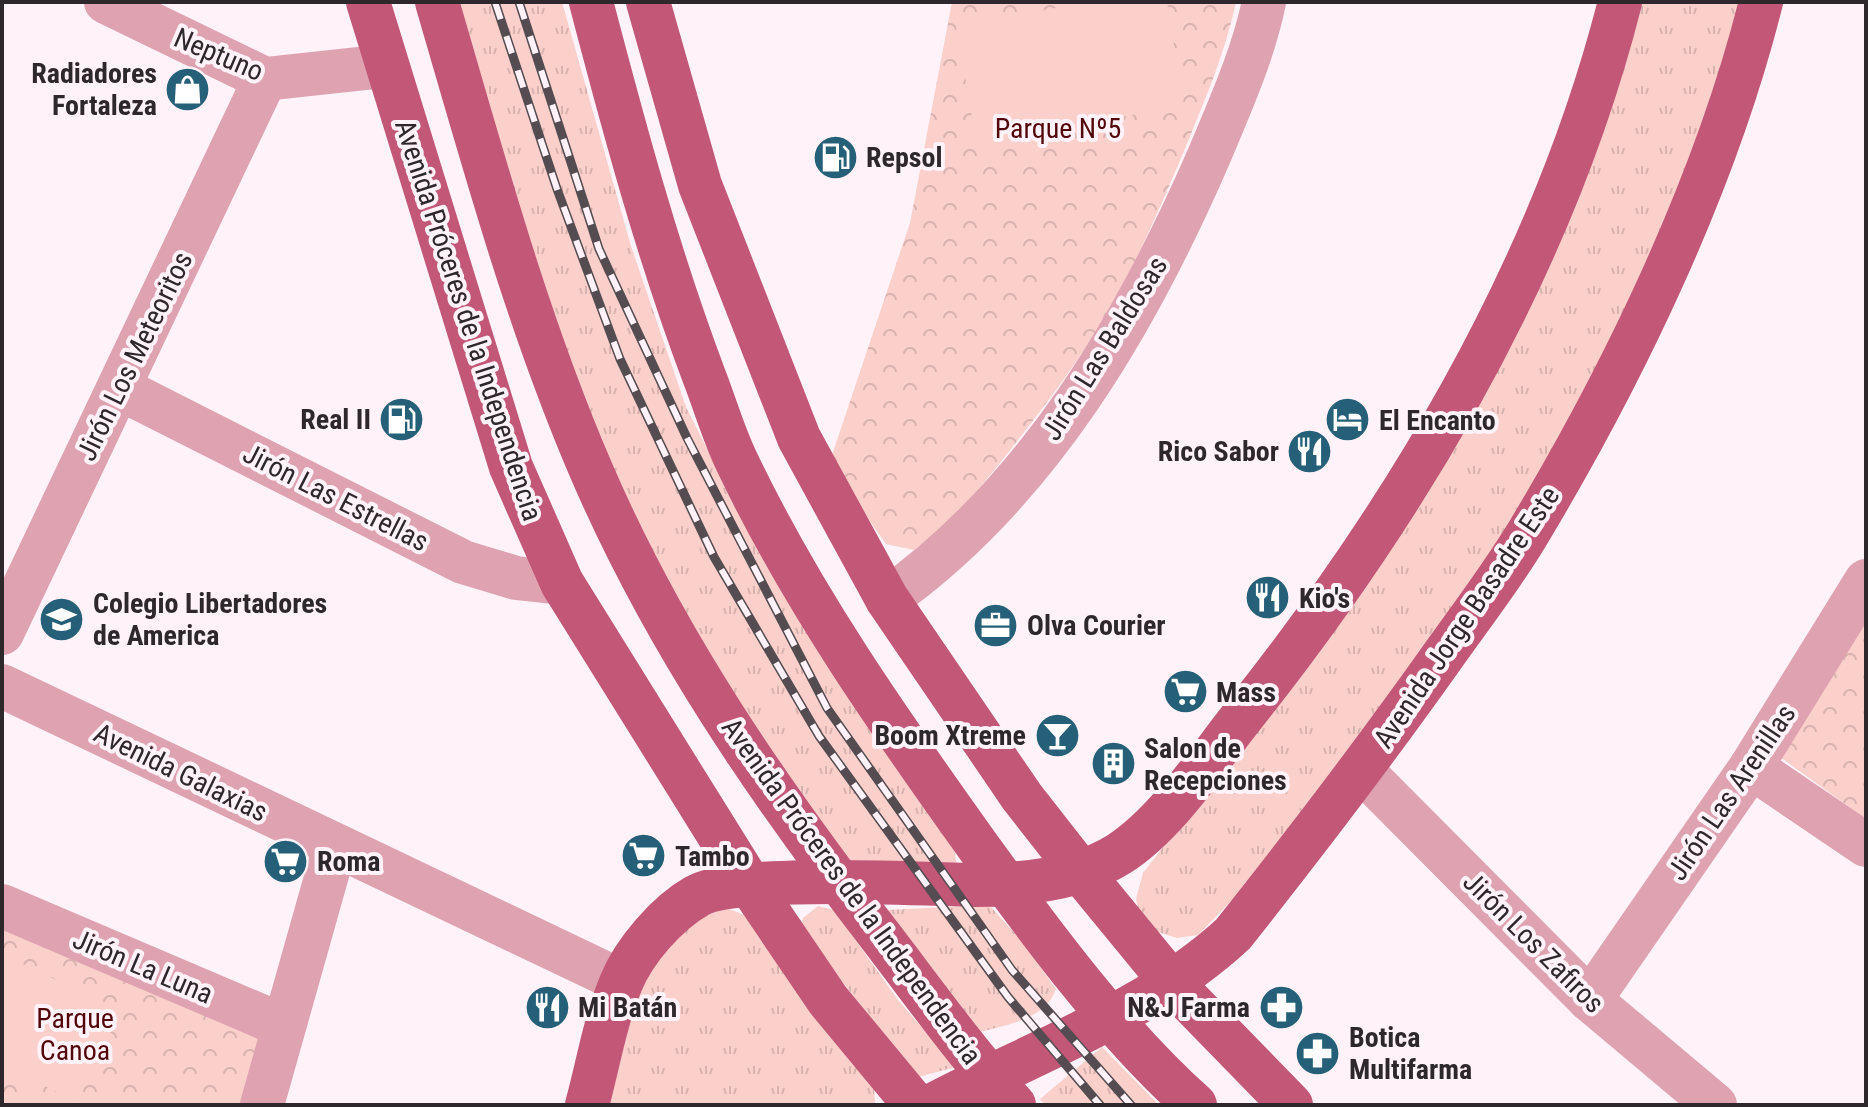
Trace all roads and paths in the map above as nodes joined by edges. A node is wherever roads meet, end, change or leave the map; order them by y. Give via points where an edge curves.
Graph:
1 (106, 2) edge
2 (368, 2) edge
3 (437, 2) edge
4 (591, 2) edge
5 (648, 2) edge
6 (1264, 2) edge
7 (1620, 2) edge
8 (1761, 2) edge
9 (385, 66) junction
10 (265, 79) junction
11 (119, 388) junction
12 (1866, 581) edge
13 (562, 583) junction
14 (887, 599) junction
15 (2, 633) edge
16 (2, 686) edge
17 (1751, 767) junction
18 (1362, 771) junction
19 (1866, 845) edge
20 (335, 846) junction
21 (1080, 871) junction
22 (840, 883) junction
23 (750, 885) junction
24 (1006, 885) junction
25 (2, 906) edge
26 (621, 981) junction
27 (1172, 983) junction
28 (1590, 1000) junction
29 (1111, 1016) junction
30 (284, 1026) junction
31 (1001, 1090) edge
32 (262, 1105) edge
33 (587, 1105) edge
34 (915, 1105) edge
35 (933, 1105) edge
36 (1195, 1105) edge
37 (1291, 1105) edge
38 (1715, 1105) edge

1 - 10 street, Neptuno
2 - 9 main road, Avenida Próceres de la Independencia
3 - 22 main road, Avenida Próceres de la Independencia via 522,290 591,470 657,609 748,757
4 - 24 main road via 685,327 735,458 795,571 875,702
5 - 14 main road via 700,185 799,438
6 - 14 street, Jirón Las Baldosas via 1233,101 1167,248 1121,332 998,503 943,558
7 - 21 main road via 1569,164 1532,249 1494,333 1402,495 1305,638 1183,792 1133,845
8 - 18 main road, Avenida Jorge Basadre Este via 1726,118 1672,253 1605,394 1534,524
9 - 10 street, Neptuno
9 - 13 main road, Avenida Próceres de la Independencia via 511,467
10 - 11 street, Jirón Los Meteoritos
11 - 13 street, Jirón Las Estrellas via 463,562 516,578
11 - 15 street, Jirón Los Meteoritos
12 - 17 street, Jirón Las Arenillas
13 - 23 main road, Avenida Próceres de la Independencia
14 - 21 main road via 1022,797
16 - 20 street, Avenida Galaxias
17 - 19 street
17 - 28 street, Jirón Las Arenillas
18 - 27 main road, Avenida Jorge Basadre Este via 1233,934
18 - 28 street, Jirón Los Zafiros
20 - 26 street, Avenida Galaxias
20 - 30 street
21 - 24 main road
21 - 27 main road
22 - 23 main road
22 - 24 main road
22 - 31 main road, Avenida Próceres de la Independencia
23 - 26 main road via 699,893 657,929
23 - 34 main road, Avenida Próceres de la Independencia via 828,1000
24 - 29 main road
25 - 30 street, Jirón La Luna
26 - 33 main road
27 - 29 main road, Avenida Jorge Basadre Este
27 - 37 main road
28 - 38 street, Jirón Los Zafiros
29 - 31 main road, Avenida Jorge Basadre Este
29 - 36 main road
30 - 32 street
31 - 35 main road, Avenida Jorge Basadre Este

